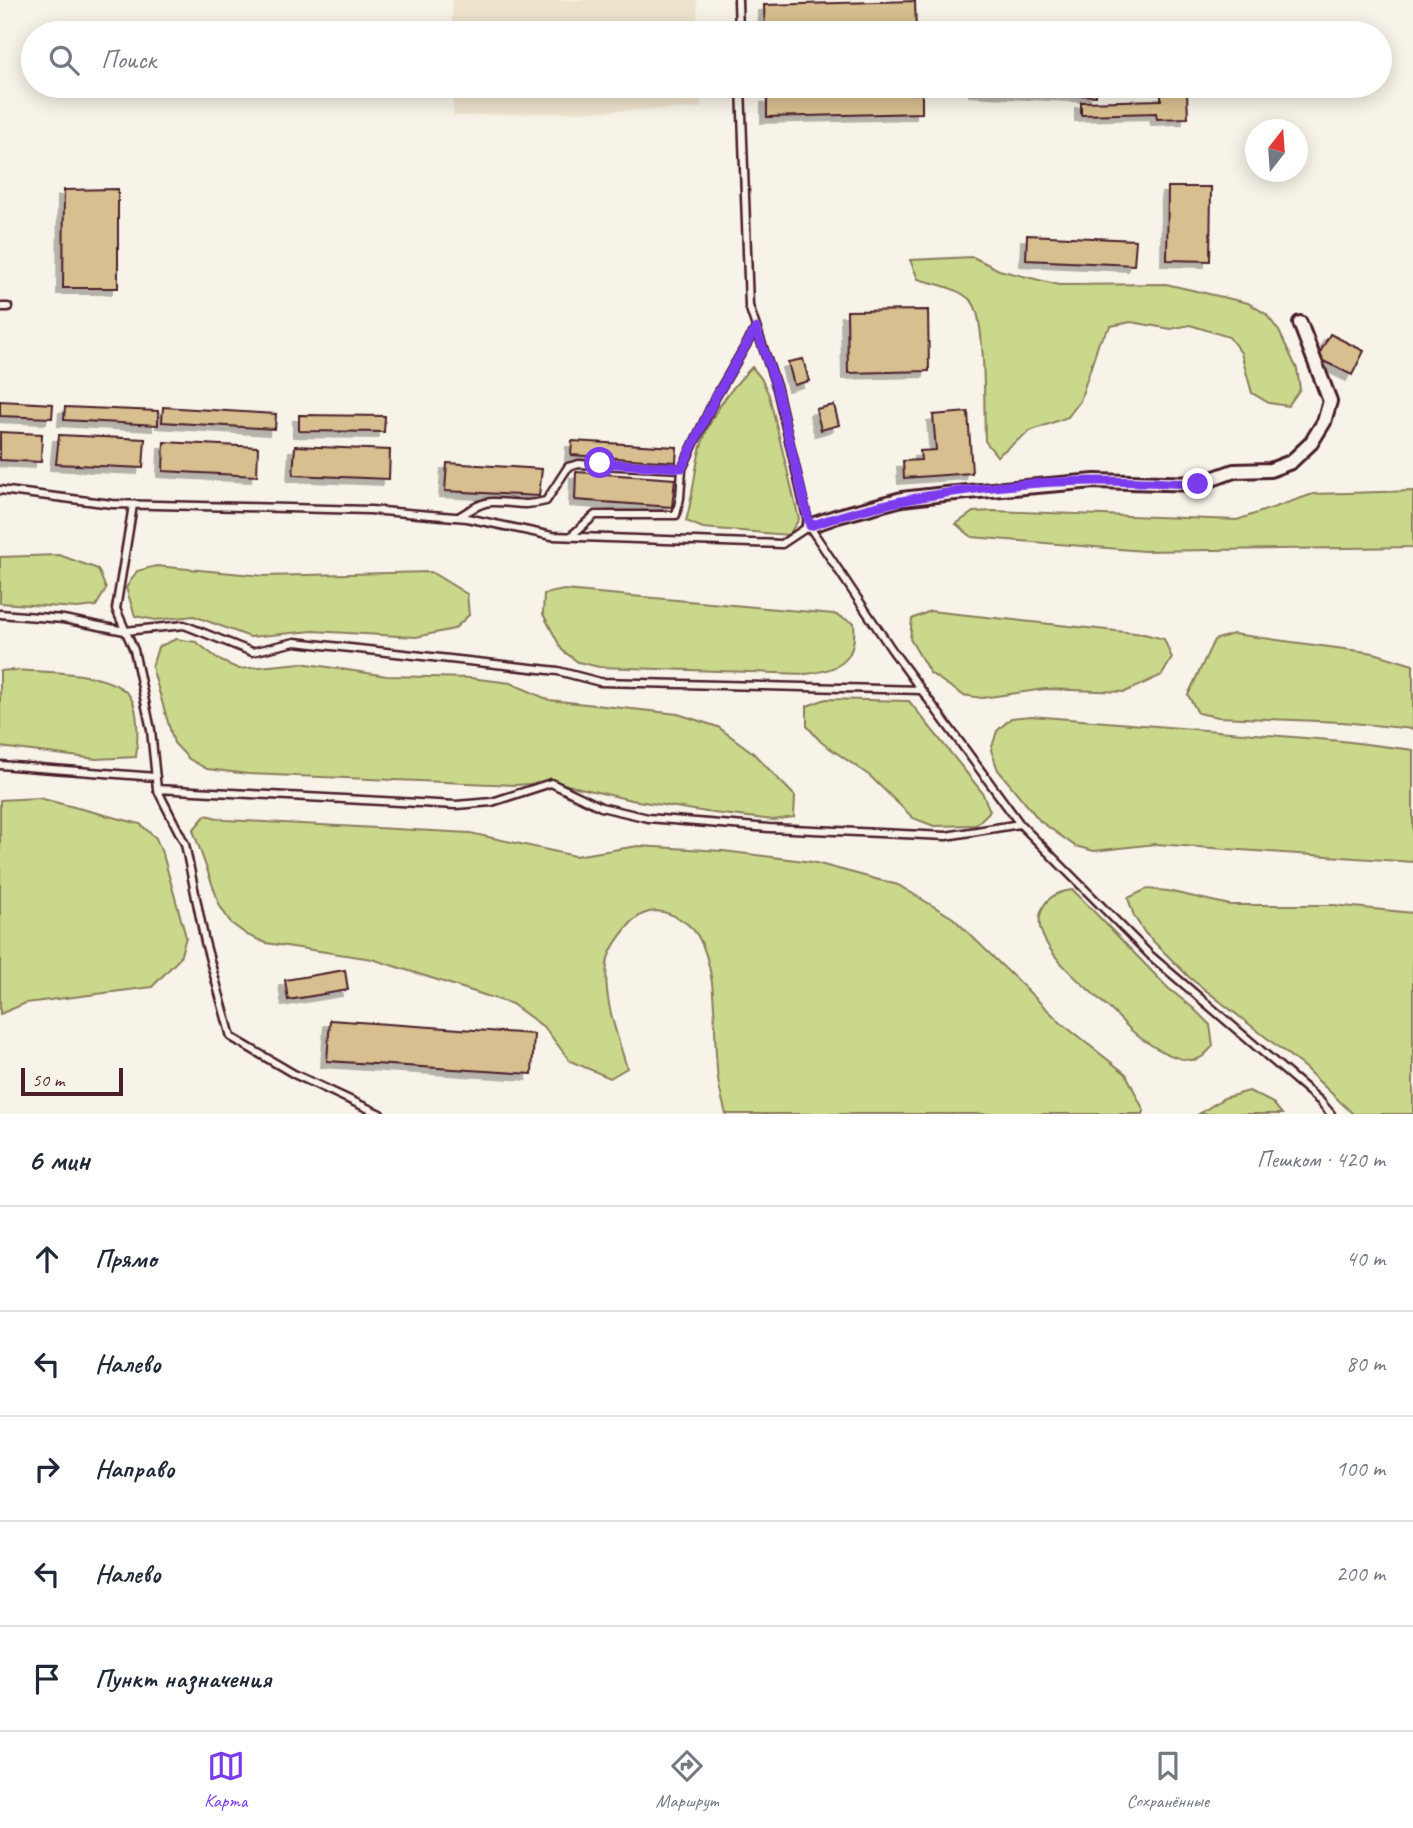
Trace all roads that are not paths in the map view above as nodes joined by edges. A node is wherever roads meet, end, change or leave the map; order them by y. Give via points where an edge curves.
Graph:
1 (738, 0) edge
2 (739, 21) edge
3 (741, 98) edge
4 (1300, 323) dead end
5 (756, 328) junction
6 (682, 468) junction
7 (0, 490) edge
8 (133, 505) junction
9 (458, 517) junction
10 (810, 526) junction
11 (571, 536) junction
12 (0, 614) edge
13 (125, 631) junction
14 (921, 690) junction
15 (0, 765) edge
16 (156, 777) junction
17 (157, 789) junction
18 (1020, 824) junction
19 (380, 1114) edge
20 (1331, 1114) edge

1 - 2 lane
3 - 5 lane via 749,306
4 - 10 street via 1330,401 1311,443 1291,462 1270,470 1234,471 1198,484 1095,481 902,499
5 - 6 lane via 715,398
5 - 10 lane via 777,389
6 - 9 lane via 600,463 568,467 546,501 513,506 492,502
6 - 11 lane via 676,515 595,515
7 - 8 lane
8 - 9 lane via 370,510
8 - 13 lane via 116,609
9 - 11 lane
10 - 11 lane via 782,544
10 - 14 lane
12 - 13 lane via 63,619
13 - 14 lane via 184,625 252,652 295,642 558,671 600,682
13 - 16 lane via 134,650 151,730
14 - 18 lane
15 - 16 lane
16 - 17 lane
17 - 18 lane via 456,805 492,802 551,783 601,807 648,818 946,836
17 - 19 lane via 185,844 230,1037
18 - 20 lane via 1151,956

